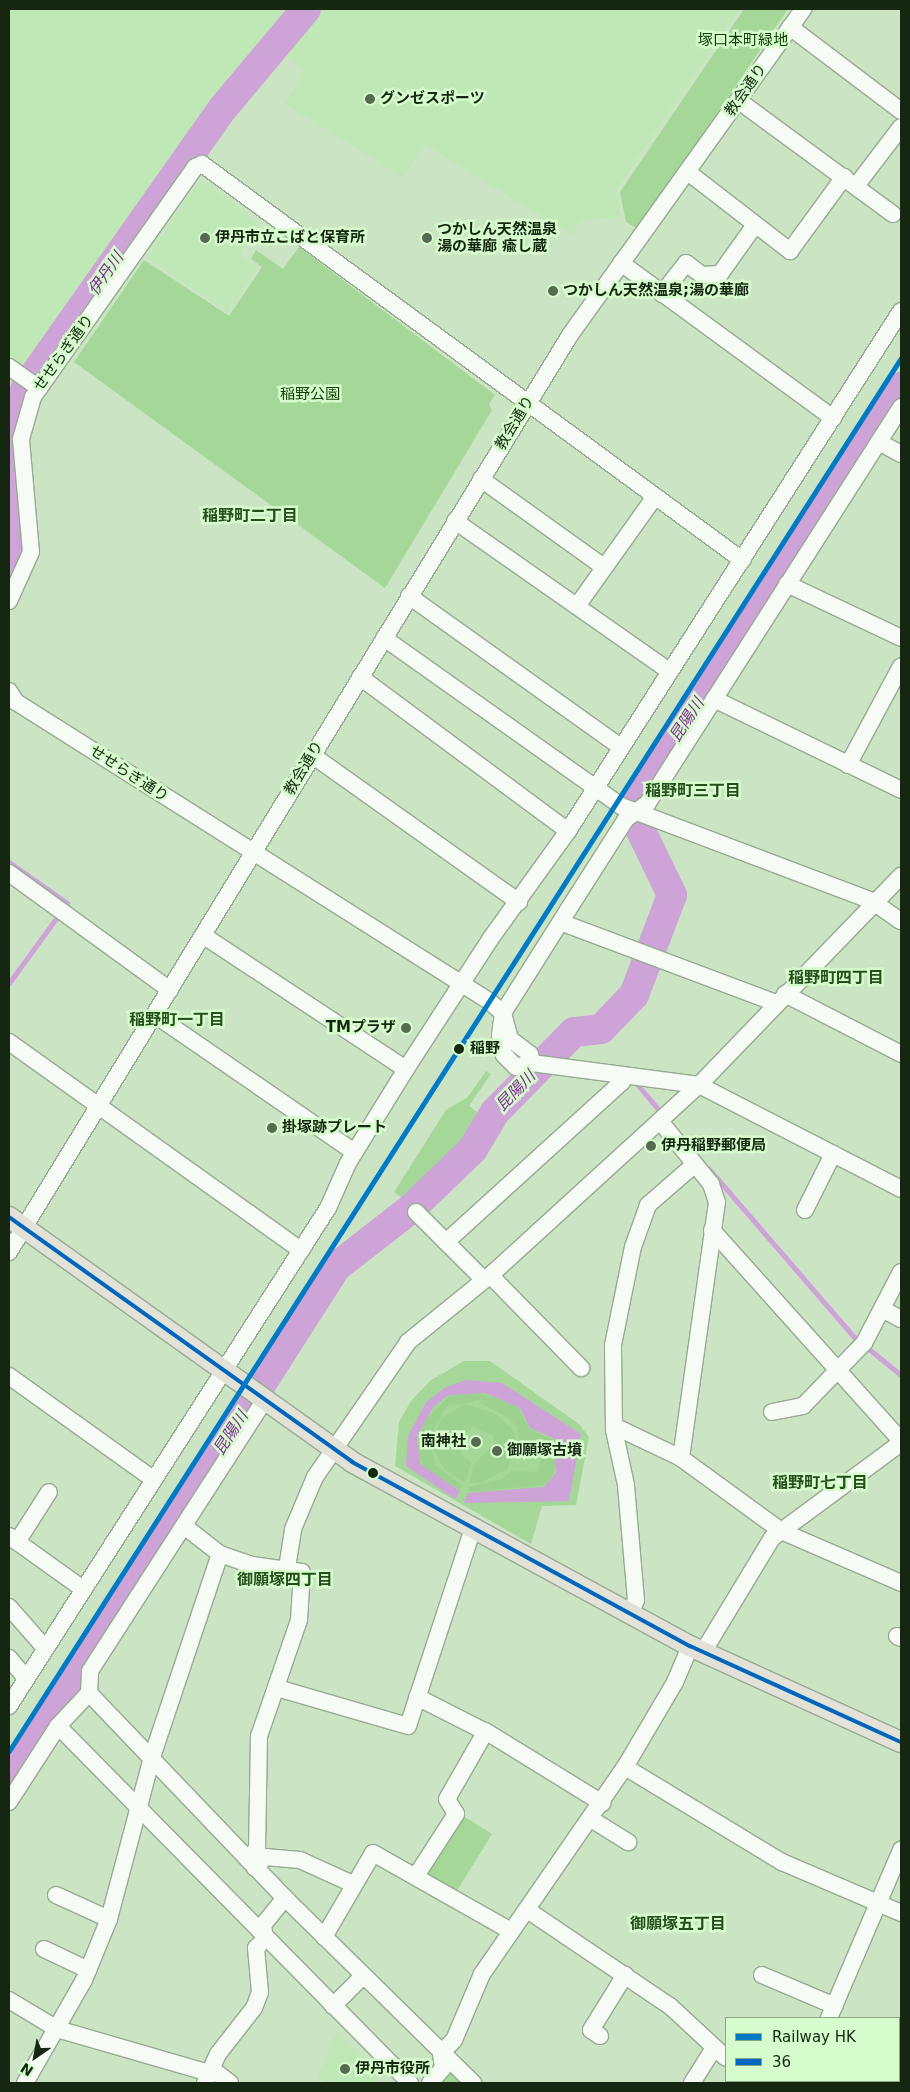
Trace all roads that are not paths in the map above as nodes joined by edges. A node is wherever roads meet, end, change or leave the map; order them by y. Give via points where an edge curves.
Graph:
1 (803, 9) edge
2 (790, 27) junction
3 (739, 101) junction
4 (901, 111) edge
5 (901, 126) edge
6 (689, 173) junction
7 (850, 182) junction
8 (893, 214) dead end
9 (755, 224) junction
10 (621, 263) junction
11 (662, 294) junction
12 (901, 311) edge
13 (9, 367) edge
14 (33, 384) junction
15 (526, 405) junction
16 (901, 407) edge
17 (833, 418) junction
18 (879, 442) junction
19 (901, 454) edge
20 (481, 479) junction
21 (654, 498) junction
22 (455, 521) junction
23 (742, 560) junction
24 (604, 568) junction
25 (787, 584) junction
26 (409, 596) junction
27 (9, 601) edge
28 (576, 606) junction
29 (384, 638) junction
30 (901, 638) edge
31 (901, 666) edge
32 (670, 671) junction
33 (360, 677) junction
34 (9, 691) edge
35 (714, 699) junction
36 (621, 747) junction
37 (312, 755) junction
38 (848, 765) junction
39 (594, 790) junction
40 (901, 790) edge
41 (629, 812) junction
42 (568, 831) junction
43 (253, 853) junction
44 (9, 874) edge
45 (901, 876) edge
46 (872, 901) junction
47 (519, 902) junction
48 (901, 921) edge
49 (563, 923) junction
50 (204, 936) junction
51 (460, 986) junction
52 (170, 990) junction
53 (780, 998) junction
54 (503, 1013) junction
55 (155, 1015) junction
56 (9, 1042) edge
57 (901, 1054) edge
58 (406, 1069) junction
59 (623, 1075) junction
60 (699, 1085) junction
61 (98, 1106) junction
62 (660, 1121) junction
63 (354, 1152) junction
64 (833, 1154) junction
65 (695, 1164) junction
66 (901, 1188) edge
67 (805, 1210) dead end
68 (416, 1212) dead end
69 (16, 1223) edge
70 (712, 1230) junction
71 (446, 1242) junction
72 (301, 1250) junction
73 (9, 1252) edge
74 (901, 1272) edge
75 (487, 1278) junction
76 (882, 1310) junction
77 (901, 1319) edge
78 (581, 1368) dead end
79 (838, 1370) junction
80 (224, 1372) junction
81 (9, 1376) edge
82 (259, 1397) junction
83 (772, 1412) dead end
84 (614, 1426) junction
85 (901, 1442) edge
86 (332, 1449) junction
87 (681, 1458) junction
88 (154, 1480) junction
89 (50, 1492) dead end
90 (184, 1526) junction
91 (473, 1528) junction
92 (781, 1531) junction
93 (13, 1539) edge
94 (220, 1554) junction
95 (287, 1568) junction
96 (901, 1584) edge
97 (83, 1589) junction
98 (9, 1607) edge
99 (630, 1613) junction
100 (45, 1648) junction
101 (696, 1649) junction
102 (9, 1658) edge
103 (26, 1678) junction
104 (277, 1688) junction
105 (88, 1693) junction
106 (417, 1697) junction
107 (10, 1699) edge
108 (58, 1726) junction
109 (486, 1731) junction
110 (901, 1742) edge
111 (152, 1757) junction
112 (625, 1767) junction
113 (9, 1802) edge
114 (602, 1803) junction
115 (138, 1810) junction
116 (591, 1819) junction
117 (628, 1842) dead end
118 (901, 1850) edge
119 (251, 1863) junction
120 (416, 1876) junction
121 (353, 1884) junction
122 (56, 1895) dead end
123 (285, 1898) junction
124 (880, 1903) junction
125 (529, 1910) junction
126 (901, 1913) edge
127 (109, 1919) junction
128 (511, 1931) junction
129 (324, 1938) junction
130 (265, 1939) junction
131 (44, 1949) dead end
132 (88, 1970) junction
133 (625, 1975) junction
134 (762, 1975) dead end
135 (362, 1976) junction
136 (9, 2000) edge
137 (333, 2006) junction
138 (832, 2012) edge
139 (57, 2029) junction
140 (591, 2031) dead end
141 (441, 2053) junction
142 (720, 2053) edge
143 (209, 2075) edge
144 (25, 2083) edge
145 (230, 2083) edge
146 (410, 2083) edge
147 (430, 2083) edge
148 (473, 2083) edge
149 (692, 2083) edge

1 - 2 street, 教会通り
2 - 3 street, 教会通り
2 - 4 street
3 - 6 street, 教会通り
3 - 7 street
5 - 7 street
6 - 9 street
6 - 10 street, 教会通り
7 - 8 street
7 - 9 street via 790,252
9 - 11 street via 720,274 702,275 686,263
10 - 11 street
10 - 15 street, 教会通り
11 - 17 street
12 - 17 street
13 - 14 street
14 - 15 street, せせらぎ通り via 195,167 202,164
14 - 27 street, せせらぎ通り via 21,439 31,552
15 - 20 street, 教会通り
15 - 21 street
16 - 18 street
17 - 23 street
18 - 19 street
18 - 25 street
20 - 22 street, 教会通り
20 - 24 street
21 - 23 street
21 - 24 street
22 - 26 street, 教会通り
22 - 28 street
23 - 32 street
24 - 28 street
25 - 30 street
25 - 35 street
26 - 29 street, 教会通り
26 - 36 street
28 - 32 street
29 - 33 street, 教会通り
29 - 39 street
31 - 38 street
32 - 36 street
33 - 37 street, 教会通り
33 - 42 street
34 - 43 street, せせらぎ通り via 16,702
35 - 38 street
35 - 41 street
36 - 39 street
37 - 43 street, 教会通り
37 - 47 street
38 - 40 street
39 - 41 street
39 - 42 street
41 - 46 street
41 - 49 street
42 - 47 street
43 - 50 street, 教会通り
43 - 51 street, せせらぎ通り
44 - 52 street
45 - 46 street
46 - 48 street
46 - 53 street
47 - 51 street
49 - 53 street
49 - 54 street
50 - 52 street, 教会通り
50 - 58 street
51 - 54 street, せせらぎ通り
51 - 58 street
52 - 55 street, 教会通り
53 - 57 street
53 - 60 street
54 - 59 street via 510,1039 541,1064
55 - 61 street, 教会通り
55 - 63 street
56 - 61 street
58 - 63 street
59 - 60 street
59 - 71 street via 622,1082
60 - 62 street
60 - 64 street
61 - 69 street, 教会通り
61 - 72 street
62 - 65 street
62 - 75 street
63 - 72 street via 328,1208
64 - 66 street
64 - 67 street
65 - 70 street via 716,1194
65 - 84 street via 648,1204 633,1247 613,1345
68 - 71 street
69 - 73 street, 教会通り
69 - 80 main road
70 - 79 street
70 - 87 street
71 - 75 street
72 - 80 street
74 - 76 street
75 - 78 street
75 - 86 street via 408,1342
76 - 77 street
76 - 79 street via 864,1343
79 - 83 street via 803,1406
79 - 85 street
80 - 82 main road
80 - 88 street
81 - 88 street
82 - 86 main road
82 - 90 street
84 - 87 street
84 - 99 street via 626,1485 636,1600
85 - 92 street
86 - 91 main road
86 - 95 street via 307,1491 294,1528
87 - 92 street
88 - 97 street
89 - 93 street
90 - 94 street
90 - 105 street via 90,1671
91 - 99 main road
91 - 106 street
92 - 96 street
92 - 101 street
93 - 97 street
94 - 95 street via 252,1565
94 - 111 street
95 - 104 street via 302,1572 303,1588 299,1620
97 - 100 street
98 - 100 street
99 - 101 main road
100 - 103 street
101 - 110 main road
101 - 112 street
102 - 103 street
103 - 107 street
104 - 106 street via 408,1726
104 - 119 street via 259,1736 257,1849
105 - 108 street
105 - 111 street
106 - 109 street
108 - 113 street
108 - 115 street
109 - 114 street
109 - 120 street via 447,1799 456,1814
111 - 115 street
111 - 119 street
112 - 114 street
112 - 124 street via 782,1862
114 - 116 street
115 - 127 street
115 - 130 street
116 - 117 street
116 - 125 street
118 - 124 street
119 - 121 street via 265,1857 300,1860
119 - 123 street
120 - 121 street via 373,1853
120 - 128 street
121 - 129 street
122 - 127 street
123 - 129 street
123 - 130 street via 263,1925
124 - 126 street
124 - 138 street
125 - 128 street
125 - 133 street
127 - 132 street
128 - 141 street via 482,1974 454,2040
129 - 135 street
130 - 137 street
130 - 143 street via 256,1948 260,1992 254,2008
131 - 132 street
132 - 139 street
133 - 140 street
133 - 142 street via 670,2006
134 - 138 street
135 - 137 street
135 - 141 street
136 - 139 street
137 - 146 street
139 - 143 street
139 - 144 street
141 - 147 street via 443,2068
141 - 148 street
142 - 149 street
143 - 145 street

